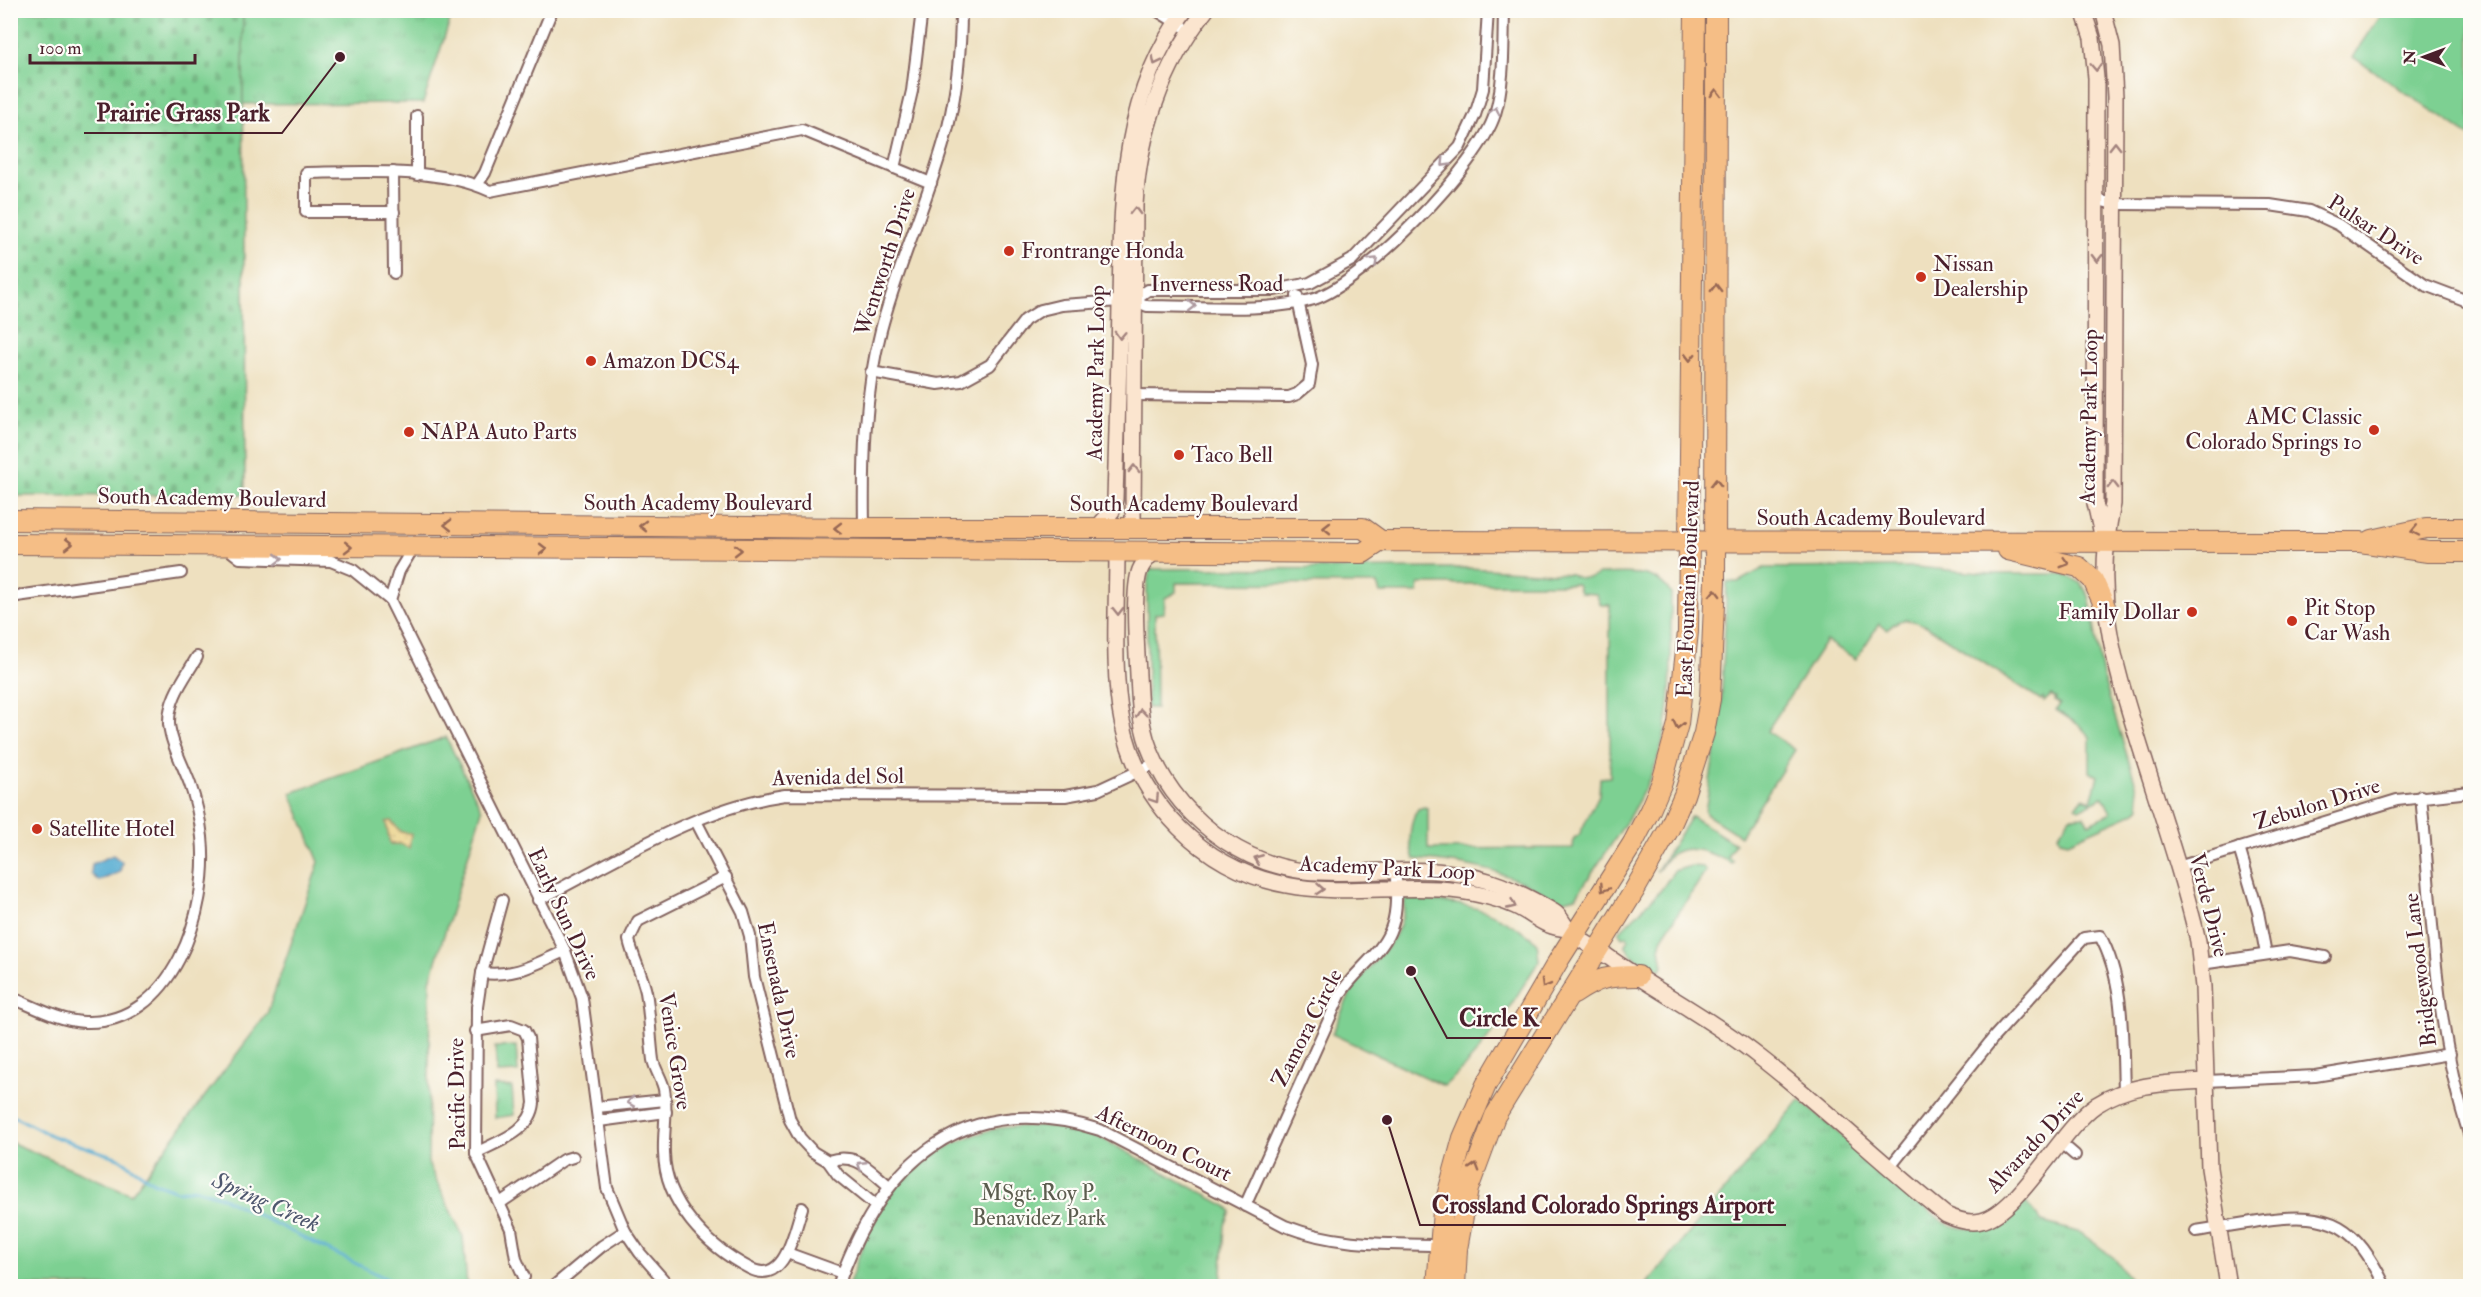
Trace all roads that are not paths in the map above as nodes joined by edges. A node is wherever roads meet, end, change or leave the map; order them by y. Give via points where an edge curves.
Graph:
1 (552, 10) edge
2 (922, 10) edge
3 (961, 10) edge
4 (1156, 10) edge
5 (1206, 10) edge
6 (1488, 10) edge
7 (1504, 10) edge
8 (1695, 10) edge
9 (1716, 10) edge
10 (2084, 10) edge
11 (2103, 10) edge
12 (1180, 17) edge
13 (1190, 32) junction
14 (417, 116) dead end
15 (894, 168) junction
16 (393, 172) junction
17 (417, 175) junction
18 (931, 183) junction
19 (477, 185) junction
20 (2114, 204) junction
21 (2098, 205) junction
22 (394, 212) junction
23 (394, 273) dead end
24 (1295, 286) junction
25 (1127, 301) junction
26 (1299, 302) junction
27 (2470, 302) edge
28 (871, 372) junction
29 (1134, 395) junction
30 (10, 520) edge
31 (1133, 527) junction
32 (864, 528) junction
33 (1097, 528) junction
34 (1288, 528) junction
35 (2470, 528) edge
36 (1381, 541) junction
37 (1688, 541) junction
38 (1716, 541) junction
39 (1967, 542) junction
40 (2104, 542) junction
41 (2360, 542) junction
42 (10, 544) edge
43 (224, 545) junction
44 (413, 549) junction
45 (894, 551) junction
46 (1155, 552) junction
47 (2470, 552) edge
48 (1117, 553) junction
49 (181, 573) dead end
50 (10, 597) edge
51 (390, 600) junction
52 (2106, 609) junction
53 (197, 657) dead end
54 (1156, 763) junction
55 (1138, 771) junction
56 (2470, 792) edge
57 (2421, 796) junction
58 (696, 820) junction
59 (2239, 848) junction
60 (2178, 867) junction
61 (1396, 872) junction
62 (726, 877) junction
63 (1396, 888) junction
64 (502, 900) dead end
65 (538, 900) junction
66 (1572, 932) junction
67 (1598, 950) junction
68 (565, 951) junction
69 (2266, 954) junction
70 (2325, 957) dead end
71 (2201, 964) junction
72 (482, 973) junction
73 (1638, 976) junction
74 (10, 997) edge
75 (1567, 999) junction
76 (475, 1031) junction
77 (2450, 1054) junction
78 (2206, 1082) junction
79 (2124, 1090) junction
80 (665, 1100) junction
81 (597, 1107) junction
82 (666, 1112) junction
83 (599, 1121) junction
84 (2470, 1137) edge
85 (2061, 1143) junction
86 (476, 1153) junction
87 (2075, 1155) dead end
88 (573, 1157) dead end
89 (828, 1161) junction
90 (1890, 1167) junction
91 (889, 1186) junction
92 (500, 1203) junction
93 (875, 1205) junction
94 (1245, 1206) junction
95 (802, 1208) dead end
96 (2217, 1227) junction
97 (626, 1231) junction
98 (2196, 1231) dead end
99 (1439, 1245) junction
100 (788, 1253) junction
101 (842, 1274) junction
102 (524, 1277) dead end
103 (554, 1287) edge
104 (669, 1287) edge
105 (838, 1287) edge
106 (1437, 1287) edge
107 (1455, 1287) edge
108 (2228, 1287) edge
109 (2385, 1287) edge

1 - 19 street
2 - 15 street via 912,91
3 - 18 street, Wentworth Drive via 953,102
4 - 12 street
5 - 13 street, Academy Park Loop
6 -> 24 street, Inverness Road via 1483,89 1476,115 1460,147 1352,260 1325,277
26 -> 7 street, Inverness Road via 1329,293 1363,271 1469,164 1495,115 1504,57
8 -> 37 highway, East Fountain Boulevard
38 -> 9 highway, East Fountain Boulevard
10 -> 21 street, Academy Park Loop via 2096,60
20 -> 11 street, Academy Park Loop via 2115,69
12 - 13 street
12 -> 25 street, Academy Park Loop via 1147,79 1129,139 1121,213
25 -> 13 street, Academy Park Loop via 1142,145 1165,78
14 - 17 street
15 - 18 street
15 - 19 street via 802,130 490,191
16 - 17 street
16 - 22 street
16 - 22 street via 306,173 306,212
17 - 19 street
18 - 28 street, Wentworth Drive via 888,305
20 - 21 street, Pulsar Drive
20 - 27 street, Pulsar Drive via 2270,205 2309,211 2338,225 2425,285
40 -> 20 street, Academy Park Loop via 2113,504
21 -> 40 street, Academy Park Loop via 2095,503
22 - 23 street
24 - 25 street, Inverness Road via 1275,290 1148,290
24 - 26 street
25 -> 26 street, Inverness Road via 1147,306 1280,306
25 - 28 street via 1062,305 1033,314 1017,328 990,365 961,381 938,384
25 - 29 street, Academy Park Loop
25 -> 33 street, Academy Park Loop via 1115,499 1112,511
26 - 29 street via 1312,365 1309,384 1297,394
28 - 32 street, Wentworth Drive via 864,444
31 -> 29 street, Academy Park Loop
32 -> 30 highway, South Academy Boulevard
31 - 33 highway, South Academy Boulevard
31 - 34 highway, South Academy Boulevard
31 - 45 highway via 1103,540 910,541
32 - 33 highway, South Academy Boulevard
36 -> 34 highway, South Academy Boulevard via 1363,528
34 - 48 highway via 1250,539 1141,539
35 -> 41 highway, South Academy Boulevard via 2426,528
36 - 37 highway, South Academy Boulevard
36 - 46 highway, South Academy Boulevard via 1363,553
37 - 38 highway, South Academy Boulevard
37 -> 66 highway, East Fountain Boulevard via 1687,663 1671,753 1637,835
38 - 39 highway, South Academy Boulevard
67 -> 38 highway, East Fountain Boulevard via 1669,829 1696,762 1710,699
39 - 40 highway, South Academy Boulevard
39 -> 52 highway via 2079,567 2093,579
40 - 41 highway, South Academy Boulevard
40 - 52 street, Verde Drive
41 - 47 highway, South Academy Boulevard via 2428,552
42 -> 43 highway, South Academy Boulevard
43 -> 44 highway, South Academy Boulevard
43 -> 51 street, Early Sun Drive via 240,558 331,561 353,570
44 -> 45 highway, South Academy Boulevard
44 - 51 street via 399,571
45 - 48 highway, South Academy Boulevard
46 - 48 highway, South Academy Boulevard
54 -> 46 street, Academy Park Loop via 1143,726 1137,580 1145,561
48 -> 55 street, Academy Park Loop via 1119,701
49 - 50 street
51 - 65 street, Early Sun Drive
52 - 60 street, Verde Drive via 2116,668
53 - 74 street via 175,693 169,724 198,810 204,861 195,914 171,974 144,1003 97,1022 66,1019
54 - 55 street, Avenida del Sol
61 -> 54 street, Academy Park Loop via 1304,871 1249,855 1192,813
55 - 58 street, Avenida del Sol via 1082,794 784,795
55 -> 63 street, Academy Park Loop via 1183,833 1212,855 1246,873 1305,888
56 - 57 street, Zebulon Drive
57 - 59 street, Zebulon Drive
57 - 77 street, Bridgewood Lane
58 - 62 street, Ensenada Drive
58 - 65 street, Avenida del Sol
59 - 60 street, Zebulon Drive
59 - 69 street
60 - 71 street, Verde Drive
61 - 63 street, Zamora Circle
61 - 66 street, Academy Park Loop via 1442,871 1503,885 1558,914
62 - 80 street, Venice Grove via 638,921 632,929 629,940 645,991 653,1061
62 - 89 street, Ensenada Drive via 750,936 754,977 790,1120 800,1138
63 -> 66 street, Academy Park Loop via 1486,896 1519,908 1550,928
63 - 94 street, Zamora Circle via 1390,931 1341,993
64 - 72 street, Pacific Drive
65 - 68 street, Early Sun Drive
66 - 67 street, Academy Park Loop
66 -> 99 highway, East Fountain Boulevard via 1474,1110 1454,1162
67 - 73 street, Alvarado Drive
67 - 75 highway, East Fountain Boulevard
68 - 72 street via 519,972
68 - 81 street, Early Sun Drive via 582,998
69 - 70 street via 2290,951
69 - 71 street
71 - 78 street, Verde Drive
72 - 76 street, Pacific Drive
73 - 75 highway via 1594,980
73 - 90 street, Alvarado Drive via 1760,1057
107 -> 75 highway, East Fountain Boulevard via 1462,1222 1480,1152 1494,1116
76 - 86 street, Pacific Drive
76 - 86 street via 511,1025 525,1030 534,1103 533,1114 520,1129
77 - 78 street, Alvarado Drive via 2315,1077
77 - 84 street, Bridgewood Lane
78 - 79 street, Alvarado Drive via 2164,1083
78 - 96 street, Verde Drive
79 - 85 street, Alvarado Drive via 2093,1107
79 - 90 street via 2122,1019 2110,955 2100,936 2084,938 1994,1037
80 -> 81 street
80 - 82 street, Venice Grove
81 - 83 street, Early Sun Drive
82 - 83 street
82 - 100 street, Venice Grove via 665,1167 693,1224 713,1245 758,1273 769,1272 781,1264
83 - 97 street, Early Sun Drive via 607,1188
85 - 87 street
85 - 90 street, Alvarado Drive via 2002,1210 1981,1222 1946,1215
86 - 92 street, Pacific Drive
88 - 92 street
91 -> 89 street via 856,1159
89 - 93 street, Ensenada Drive via 838,1175
91 - 93 street, Afternoon Court
91 - 94 street, Afternoon Court via 922,1153 961,1131 980,1124 1032,1117 1100,1130
92 - 102 street, Pacific Drive
93 - 101 street, Afternoon Court
94 - 99 street, Afternoon Court via 1285,1226 1331,1241
95 - 100 street
96 - 98 street
96 - 108 street, Verde Drive
96 - 109 street via 2301,1216 2328,1221 2356,1240
97 - 103 street
97 - 104 street, Early Sun Drive
99 - 106 highway, East Fountain Boulevard
100 - 101 street
101 - 105 street, Afternoon Court

